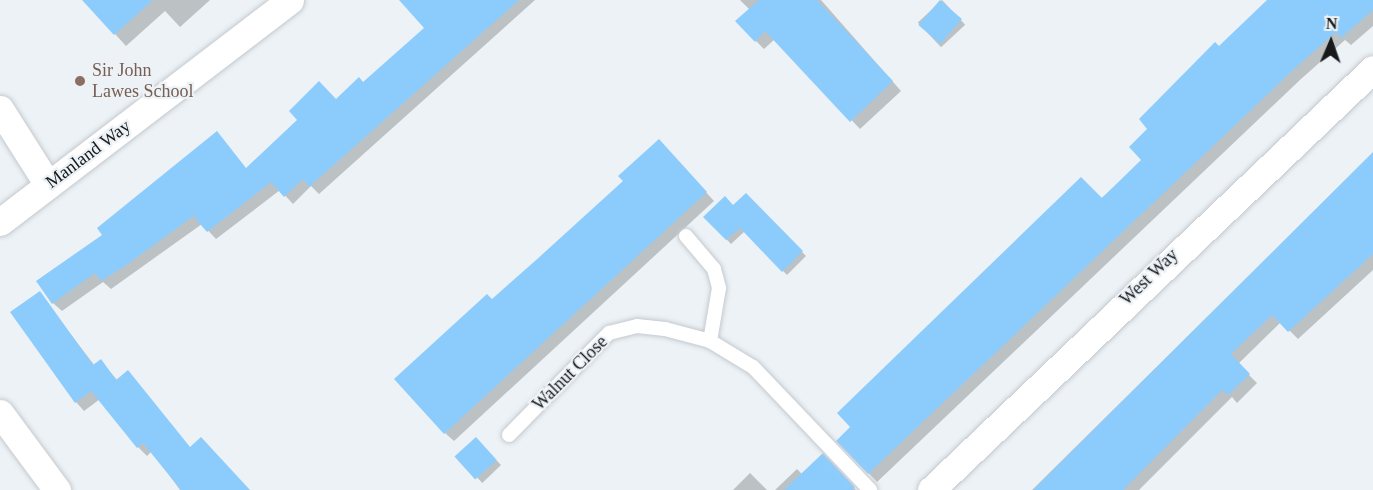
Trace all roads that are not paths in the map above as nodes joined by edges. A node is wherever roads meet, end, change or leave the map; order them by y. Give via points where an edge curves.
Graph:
1 (290, 0) edge
2 (1373, 69) edge
3 (0, 109) edge
4 (48, 185) junction
5 (0, 222) edge
6 (686, 236) dead end
7 (710, 341) junction
8 (0, 413) edge
9 (509, 435) dead end
10 (57, 490) edge
11 (870, 490) edge
12 (931, 490) edge

1 - 4 street, Manland Way
2 - 12 street, West Way
3 - 4 street
4 - 5 street, Manland Way
6 - 7 lane via 714,269 719,288
7 - 9 lane, Walnut Close via 638,326 609,333
7 - 11 lane, Walnut Close via 753,367
8 - 10 street

